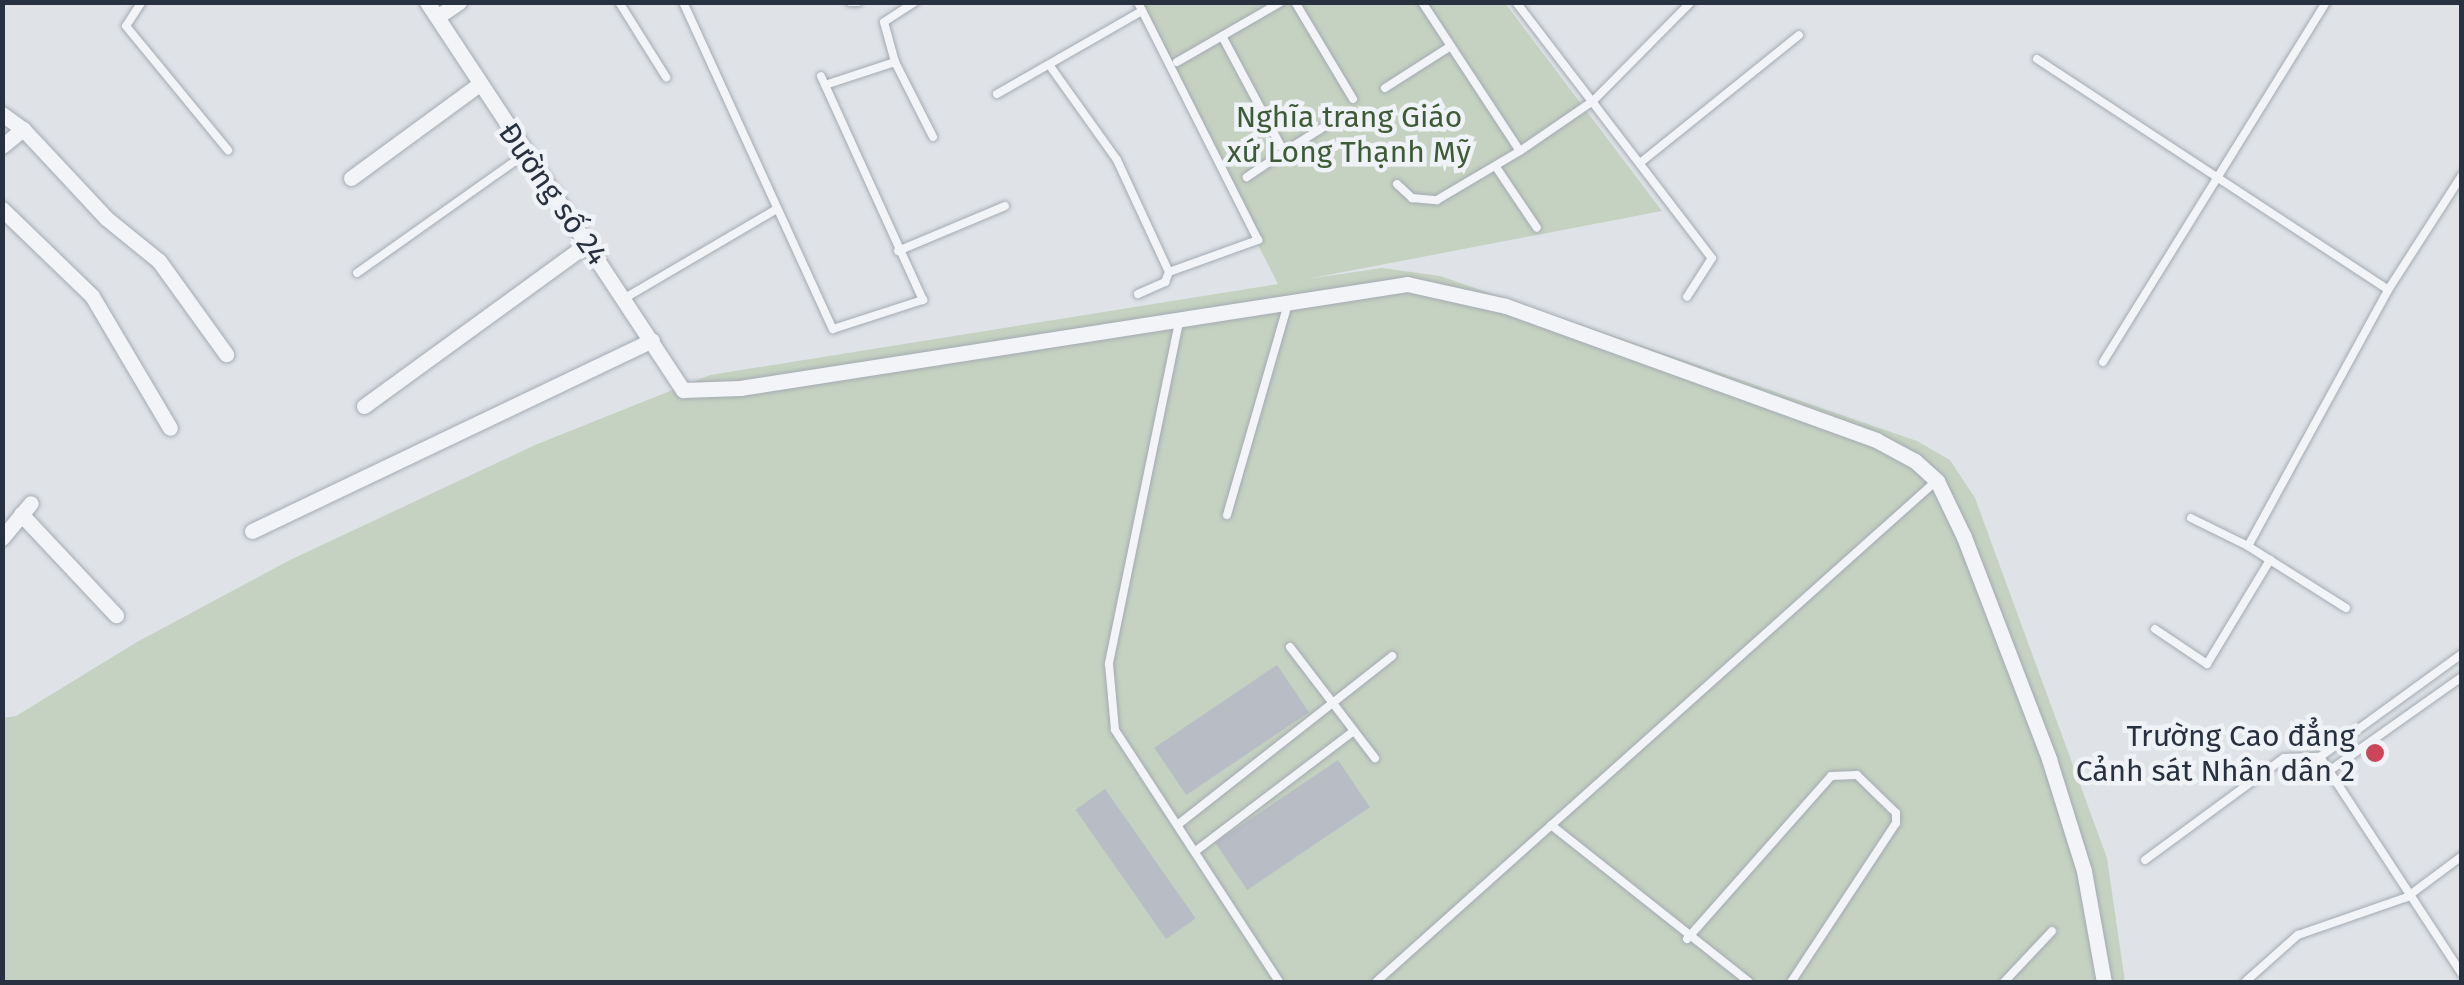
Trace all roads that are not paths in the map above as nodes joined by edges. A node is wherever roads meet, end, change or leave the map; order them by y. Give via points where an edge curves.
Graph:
1 (141, 2) edge
2 (459, 2) edge
3 (619, 2) edge
4 (683, 2) edge
5 (850, 2) edge
6 (858, 2) edge
7 (915, 2) edge
8 (1280, 2) edge
9 (1295, 2) edge
10 (1422, 2) edge
11 (1516, 2) edge
12 (1691, 2) edge
13 (2326, 2) edge
14 (1139, 7) edge
15 (432, 10) edge
16 (1222, 36) junction
17 (1800, 36) dead end
18 (1450, 46) junction
19 (2037, 59) dead end
20 (894, 62) junction
21 (1177, 62) dead end
22 (1050, 66) junction
23 (666, 77) dead end
24 (478, 85) junction
25 (1385, 88) dead end
26 (997, 94) dead end
27 (1353, 99) dead end
28 (1593, 101) junction
29 (2, 114) edge
30 (1330, 123) dead end
31 (23, 129) junction
32 (933, 137) dead end
33 (2, 146) edge
34 (228, 150) dead end
35 (1520, 151) junction
36 (1284, 152) junction
37 (525, 154) junction
38 (1640, 164) junction
39 (1496, 166) junction
40 (2462, 175) edge
41 (1247, 177) dead end
42 (351, 178) dead end
43 (2216, 179) junction
44 (1397, 184) dead end
45 (1005, 206) dead end
46 (2, 209) edge
47 (777, 210) junction
48 (1537, 228) dead end
49 (588, 244) junction
50 (898, 252) junction
51 (1169, 272) junction
52 (357, 274) dead end
53 (2388, 290) junction
54 (1138, 294) dead end
55 (1687, 297) dead end
56 (626, 298) junction
57 (1289, 299) junction
58 (1180, 318) junction
59 (652, 340) junction
60 (226, 354) dead end
61 (2103, 362) dead end
62 (364, 406) dead end
63 (170, 428) dead end
64 (1937, 481) junction
65 (1227, 515) dead end
66 (2191, 518) dead end
67 (252, 531) dead end
68 (2, 538) edge
69 (2248, 546) junction
70 (2270, 560) junction
71 (2346, 608) dead end
72 (116, 616) dead end
73 (2154, 629) dead end
74 (1290, 647) dead end
75 (2462, 654) edge
76 (1392, 656) dead end
77 (2462, 677) edge
78 (1332, 703) junction
79 (1354, 731) junction
80 (2320, 757) junction
81 (1375, 758) dead end
82 (2329, 770) junction
83 (1180, 823) junction
84 (1551, 825) junction
85 (1197, 850) junction
86 (2462, 856) edge
87 (2145, 860) dead end
88 (2407, 897) junction
89 (2052, 931) dead end
90 (1687, 939) junction
91 (2462, 974) edge
92 (1279, 982) edge
93 (1376, 982) edge
94 (1749, 982) edge
95 (1791, 982) edge
96 (2004, 982) edge
97 (2104, 982) edge
98 (2244, 982) edge

1 - 34 lane via 126,26
2 - 15 street
3 - 23 lane
4 - 47 lane
5 - 6 lane
7 - 20 lane via 884,22
8 - 16 lane
9 - 27 lane
10 - 18 lane
11 - 28 lane
12 - 28 lane
13 - 43 lane
14 - 22 lane
14 - 51 lane via 1258,240
15 - 24 street, Đường số 24
16 - 21 lane
16 - 36 lane
17 - 38 lane
18 - 25 lane
18 - 35 lane
19 - 43 lane
20 - 32 lane
20 - 50 lane via 823,81
22 - 26 lane
22 - 51 lane via 1117,160
24 - 37 street, Đường số 24
24 - 42 street
28 - 35 lane
28 - 38 lane
29 - 31 street
30 - 36 lane
31 - 33 street
31 - 60 street via 106,218 159,261
35 - 39 lane
36 - 41 lane
37 - 49 street, Đường số 24
37 - 52 lane
38 - 55 lane via 1712,258
39 - 44 lane via 1437,200 1412,198
39 - 48 lane
40 - 53 lane
43 - 53 lane
43 - 61 lane
45 - 50 lane
46 - 63 street via 85,287
47 - 50 lane via 833,329 924,300
47 - 56 lane
49 - 56 street, Đường số 24
49 - 62 street
51 - 54 lane via 1164,282
53 - 69 lane
56 - 59 street, Đường số 24
57 - 58 street
57 - 64 street via 1407,284 1489,302 1876,440
57 - 65 lane
58 - 59 street, Đường số 24 via 693,392 678,387
58 - 83 lane via 1110,664 1116,730
59 - 67 street
64 - 84 lane
64 - 97 street via 2050,758 2084,871
66 - 69 lane
68 - 72 street via 26,509
69 - 70 lane
70 - 71 lane
70 - 73 lane via 2206,664
74 - 78 lane
75 - 80 lane
76 - 78 lane
77 - 82 lane
78 - 79 lane
78 - 83 lane
79 - 81 lane
79 - 85 lane
80 - 82 lane
80 - 87 lane via 2284,758
82 - 88 lane
83 - 85 lane
84 - 90 lane
84 - 93 lane
85 - 92 lane
86 - 88 lane
88 - 91 lane
88 - 98 lane via 2298,935
89 - 96 lane
90 - 94 lane
90 - 95 lane via 1831,776 1857,774 1896,812 1896,823

